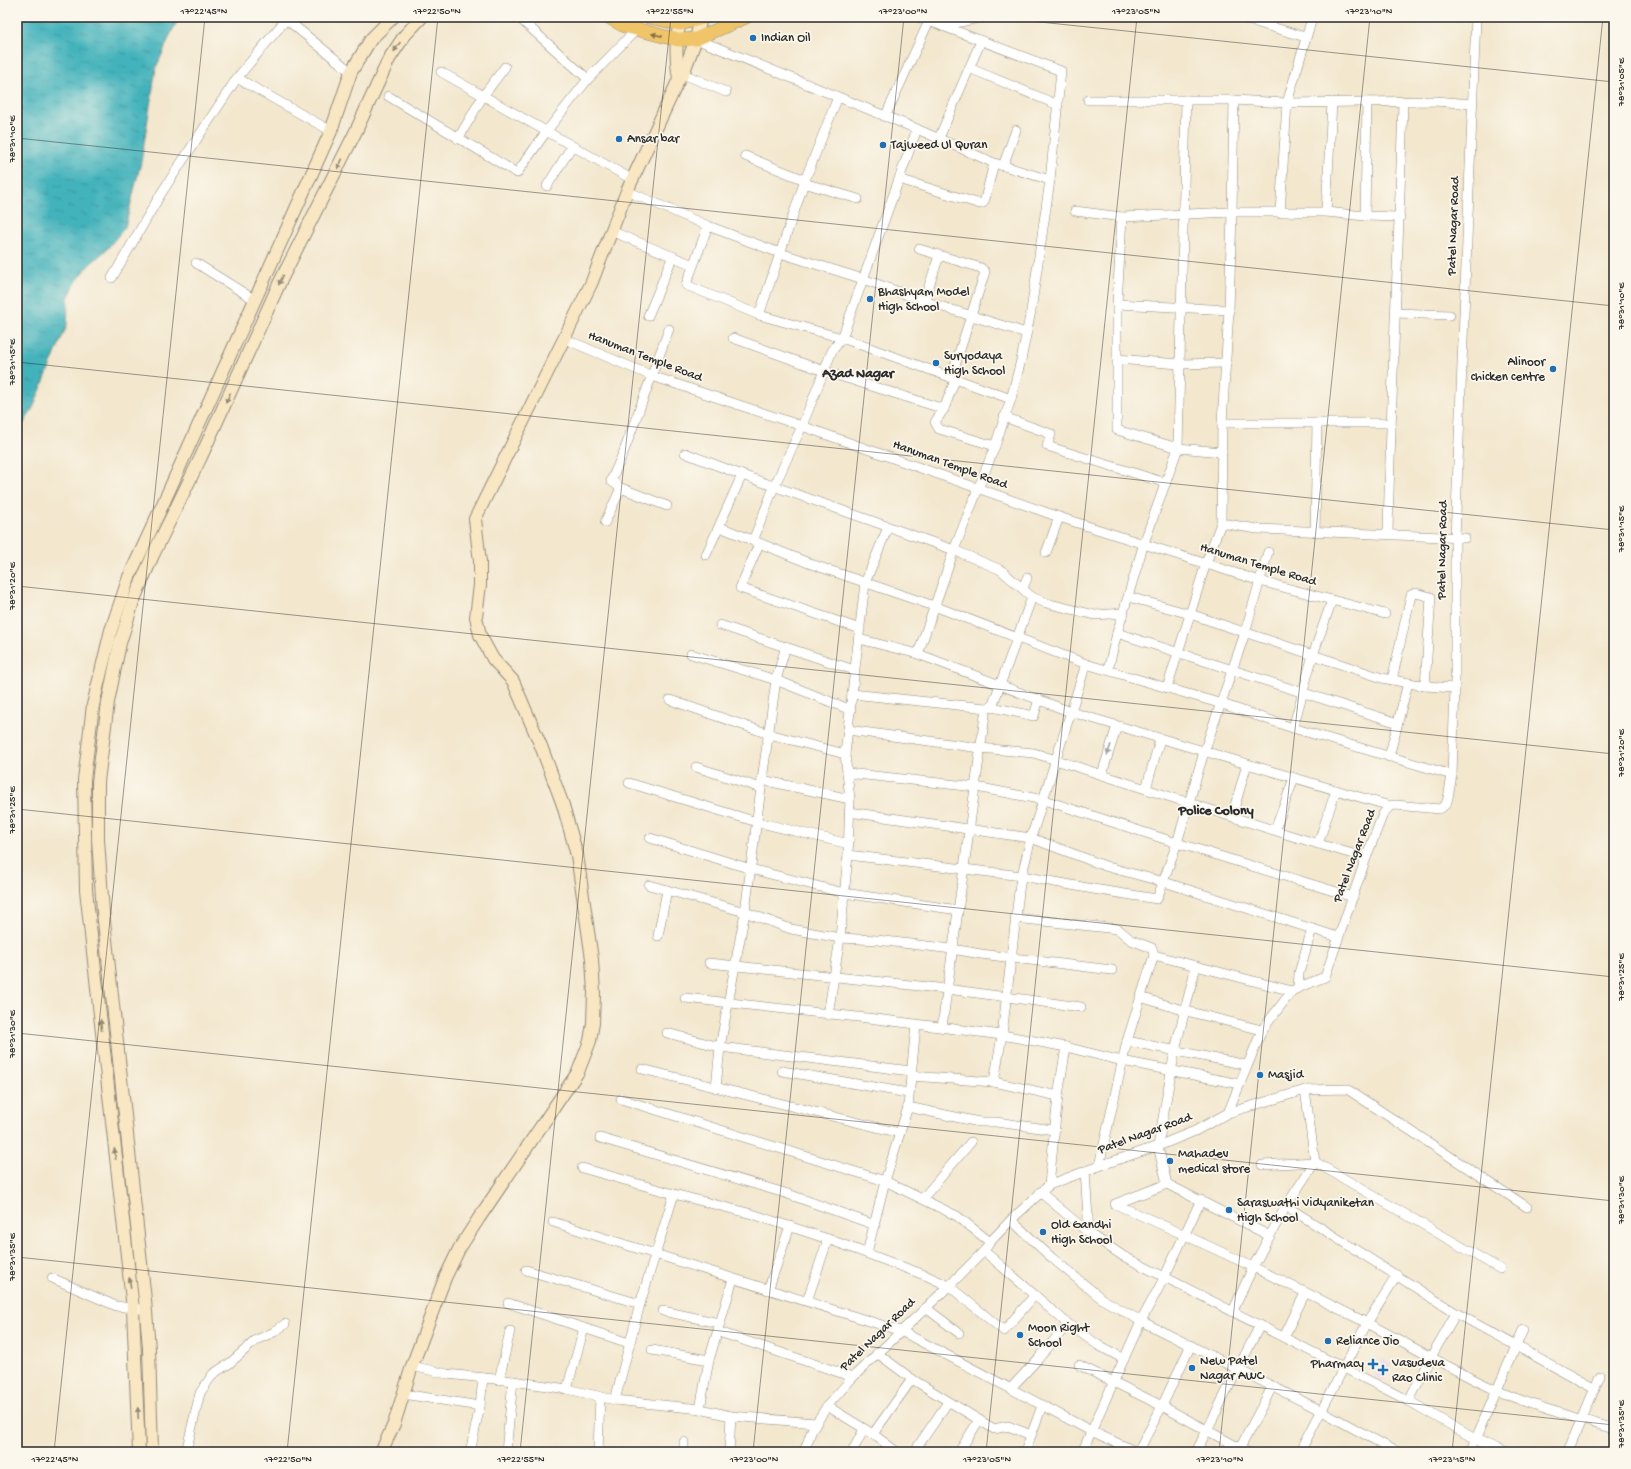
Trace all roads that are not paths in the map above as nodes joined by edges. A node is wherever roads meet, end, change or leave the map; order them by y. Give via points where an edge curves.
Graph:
1 (392, 17) edge
2 (422, 17) edge
3 (518, 17) edge
4 (608, 17) edge
5 (648, 17) edge
6 (746, 17) edge
7 (919, 17) edge
8 (983, 17) edge
9 (1239, 17) edge
10 (1476, 17) edge
11 (287, 18) edge
12 (703, 18) edge
13 (1312, 18) dead end
14 (682, 20) edge
15 (929, 21) junction
16 (942, 26) junction
17 (636, 30) junction
18 (1305, 37) junction
19 (696, 39) junction
20 (678, 40) junction
21 (981, 41) junction
22 (505, 67) dead end
23 (969, 68) junction
24 (351, 72) junction
25 (441, 72) dead end
26 (681, 77) junction
27 (237, 78) junction
28 (588, 80) junction
29 (726, 92) dead end
30 (388, 96) dead end
31 (483, 96) junction
32 (838, 97) junction
33 (1088, 100) dead end
34 (1186, 100) junction
35 (1234, 100) junction
36 (1332, 102) junction
37 (1367, 102) junction
38 (1403, 102) junction
39 (1287, 103) junction
40 (1472, 104) junction
41 (1058, 106) junction
42 (885, 117) junction
43 (917, 129) junction
44 (1016, 130) dead end
45 (331, 131) junction
46 (546, 132) junction
47 (939, 138) junction
48 (458, 139) junction
49 (572, 146) junction
50 (745, 156) dead end
51 (994, 163) junction
52 (1003, 166) junction
53 (899, 179) junction
54 (633, 180) junction
55 (1050, 180) junction
56 (805, 182) junction
57 (547, 186) dead end
58 (627, 191) junction
59 (858, 199) dead end
60 (1075, 211) dead end
61 (1232, 212) junction
62 (1326, 212) junction
63 (1280, 213) junction
64 (1185, 214) junction
65 (1365, 216) junction
66 (1122, 217) junction
67 (1400, 217) junction
68 (708, 226) junction
69 (611, 231) junction
70 (919, 249) dead end
71 (780, 253) junction
72 (673, 256) junction
73 (939, 256) junction
74 (196, 263) dead end
75 (693, 265) junction
76 (112, 278) dead end
77 (862, 279) junction
78 (255, 300) junction
79 (924, 301) junction
80 (1117, 304) junction
81 (1182, 307) junction
82 (1229, 310) junction
83 (1396, 313) junction
84 (759, 315) junction
85 (1450, 315) dead end
86 (648, 316) dead end
87 (970, 316) junction
88 (669, 329) dead end
89 (1026, 334) junction
90 (733, 338) dead end
91 (842, 338) junction
92 (565, 339) junction
93 (1117, 358) junction
94 (1226, 363) junction
95 (1179, 364) junction
96 (824, 370) junction
97 (652, 376) junction
98 (953, 379) junction
99 (1011, 399) junction
100 (944, 409) junction
101 (1004, 417) junction
102 (1317, 422) junction
103 (1222, 423) junction
104 (1390, 423) junction
105 (802, 426) junction
106 (995, 446) junction
107 (1178, 448) junction
108 (1222, 452) junction
109 (684, 453) dead end
110 (742, 475) junction
111 (1166, 483) junction
112 (774, 487) junction
113 (621, 488) junction
114 (977, 489) junction
115 (667, 506) dead end
116 (1059, 518) junction
117 (605, 522) dead end
118 (1221, 523) junction
119 (888, 526) junction
120 (720, 527) junction
121 (1316, 532) junction
122 (1388, 534) junction
123 (1456, 538) junction
124 (1465, 538) dead end
125 (756, 542) junction
126 (1144, 544) junction
127 (954, 550) junction
128 (1268, 552) dead end
129 (1046, 554) dead end
130 (706, 555) dead end
131 (1206, 563) junction
132 (1028, 578) dead end
133 (1260, 581) junction
134 (865, 583) junction
135 (1023, 588) junction
136 (1129, 596) junction
137 (1032, 597) junction
138 (1332, 600) junction
139 (934, 606) junction
140 (1124, 613) junction
141 (1190, 614) junction
142 (1385, 614) dead end
143 (720, 625) dead end
144 (1117, 633) junction
145 (1245, 633) junction
146 (859, 634) junction
147 (1017, 639) junction
148 (786, 646) junction
149 (691, 654) dead end
150 (918, 654) junction
151 (1179, 654) junction
152 (1313, 655) junction
153 (1086, 664) junction
154 (854, 670) junction
155 (1108, 670) junction
156 (1232, 670) junction
157 (776, 680) junction
158 (1392, 680) junction
159 (1408, 683) junction
160 (1000, 685) junction
161 (1425, 686) junction
162 (1167, 688) junction
163 (1455, 688) junction
164 (1303, 692) junction
165 (852, 694) junction
166 (1039, 699) junction
167 (670, 700) dead end
168 (1222, 704) junction
169 (989, 708) junction
170 (851, 710) junction
171 (1071, 712) junction
172 (1398, 723) junction
173 (1117, 726) junction
174 (1293, 728) junction
175 (848, 730) junction
176 (769, 734) junction
177 (1160, 739) junction
178 (980, 748) junction
179 (1204, 752) junction
180 (845, 754) junction
181 (1389, 757) junction
182 (1056, 760) junction
183 (1247, 764) junction
184 (696, 767) dead end
185 (847, 773) junction
186 (1102, 774) junction
187 (1452, 775) junction
188 (1294, 778) junction
189 (629, 783) dead end
190 (761, 784) junction
191 (976, 787) junction
192 (1146, 788) junction
193 (1336, 790) junction
194 (850, 799) junction
195 (1044, 800) junction
196 (1188, 803) junction
197 (1390, 806) junction
198 (849, 812) junction
199 (1232, 816) junction
200 (757, 822) junction
201 (969, 829) junction
202 (1275, 830) junction
203 (650, 838) dead end
204 (1031, 838) junction
205 (849, 844) junction
206 (1177, 844) junction
207 (1318, 844) junction
208 (848, 855) junction
209 (1366, 858) junction
210 (752, 869) junction
211 (964, 869) junction
212 (1022, 876) junction
213 (1164, 882) junction
214 (649, 886) dead end
215 (667, 890) junction
216 (844, 893) junction
217 (1353, 897) junction
218 (958, 910) junction
219 (746, 912) junction
220 (1015, 918) junction
221 (1312, 929) junction
222 (658, 936) dead end
223 (1338, 937) junction
224 (840, 938) junction
225 (952, 949) junction
226 (1154, 955) junction
227 (1010, 957) junction
228 (709, 963) dead end
229 (1196, 966) junction
230 (735, 967) junction
231 (1112, 970) dead end
232 (834, 976) junction
233 (946, 989) junction
234 (1295, 989) junction
235 (1006, 996) junction
236 (1140, 997) junction
237 (684, 998) dead end
238 (728, 1003) junction
239 (1081, 1007) dead end
240 (1186, 1011) junction
241 (828, 1015) junction
242 (916, 1025) junction
243 (942, 1027) junction
244 (1262, 1030) junction
245 (667, 1033) dead end
246 (1002, 1036) junction
247 (1127, 1041) junction
248 (720, 1047) junction
249 (1066, 1048) junction
250 (1175, 1050) junction
251 (1122, 1061) junction
252 (1246, 1065) junction
253 (642, 1069) dead end
254 (782, 1071) dead end
255 (1171, 1071) junction
256 (911, 1074) junction
257 (994, 1082) junction
258 (1240, 1084) junction
259 (716, 1088) junction
260 (1305, 1090) junction
261 (908, 1093) junction
262 (1058, 1096) junction
263 (621, 1099) dead end
264 (908, 1107) junction
265 (1228, 1113) junction
266 (1054, 1130) junction
267 (900, 1133) junction
268 (600, 1138) dead end
269 (971, 1142) dead end
270 (1158, 1146) junction
271 (1315, 1162) junction
272 (1262, 1165) dead end
273 (1099, 1166) junction
274 (582, 1168) dead end
275 (1085, 1171) junction
276 (885, 1181) junction
277 (1167, 1184) junction
278 (1049, 1185) junction
279 (1040, 1192) junction
280 (674, 1194) junction
281 (922, 1198) junction
282 (1201, 1200) junction
283 (1286, 1206) junction
284 (1527, 1207) dead end
285 (1010, 1220) junction
286 (553, 1222) dead end
287 (875, 1225) junction
288 (790, 1226) junction
289 (1089, 1233) junction
290 (1184, 1234) junction
291 (1270, 1236) junction
292 (828, 1239) junction
293 (990, 1242) junction
294 (984, 1251) junction
295 (867, 1253) junction
296 (655, 1255) junction
297 (1253, 1267) junction
298 (1500, 1269) dead end
299 (526, 1270) dead end
300 (1397, 1275) junction
301 (52, 1278) dead end
302 (1164, 1278) junction
303 (733, 1279) junction
304 (949, 1286) junction
305 (768, 1290) junction
306 (1305, 1293) junction
307 (1035, 1295) junction
308 (807, 1301) junction
309 (508, 1303) dead end
310 (640, 1304) junction
311 (133, 1308) junction
312 (926, 1308) junction
313 (146, 1309) junction
314 (663, 1311) dead end
315 (1233, 1312) junction
316 (1456, 1313) junction
317 (1141, 1321) junction
318 (1367, 1323) junction
319 (285, 1324) dead end
320 (1068, 1324) junction
321 (1260, 1325) junction
322 (584, 1328) junction
323 (719, 1328) junction
324 (1522, 1330) dead end
325 (510, 1331) dead end
326 (900, 1331) junction
327 (959, 1333) dead end
328 (1284, 1337) junction
329 (629, 1343) junction
330 (1191, 1345) junction
331 (1516, 1345) junction
332 (652, 1350) dead end
333 (877, 1354) junction
334 (1432, 1357) junction
335 (1124, 1359) junction
336 (709, 1360) junction
337 (1079, 1365) dead end
338 (412, 1366) junction
339 (1343, 1367) junction
340 (1238, 1370) junction
341 (1600, 1376) dead end
342 (853, 1377) junction
343 (483, 1378) junction
344 (912, 1379) junction
345 (499, 1380) junction
346 (513, 1381) junction
347 (1114, 1382) junction
348 (1272, 1387) junction
349 (1011, 1388) junction
350 (567, 1389) junction
351 (1595, 1389) junction
352 (1496, 1390) junction
353 (402, 1394) junction
354 (600, 1397) junction
355 (615, 1400) junction
356 (1409, 1401) junction
357 (948, 1402) junction
358 (480, 1406) junction
359 (827, 1406) junction
360 (1042, 1406) junction
361 (1162, 1406) junction
362 (700, 1409) junction
363 (1322, 1411) junction
364 (731, 1416) junction
365 (979, 1420) junction
366 (1582, 1420) junction
367 (816, 1423) junction
368 (864, 1429) junction
369 (1614, 1429) edge
370 (1207, 1430) junction
371 (1091, 1431) junction
372 (873, 1434) junction
373 (1031, 1435) junction
374 (1475, 1439) junction
375 (684, 1442) dead end
376 (1380, 1448) edge
377 (1244, 1450) edge
378 (140, 1452) edge
379 (152, 1452) edge
380 (186, 1452) edge
381 (381, 1452) edge
382 (470, 1452) edge
383 (506, 1452) edge
384 (598, 1452) edge
385 (684, 1452) edge
386 (729, 1452) edge
387 (804, 1452) edge
388 (852, 1452) edge
389 (897, 1452) edge
390 (914, 1452) edge
391 (959, 1452) edge
392 (1025, 1452) edge
393 (1082, 1452) edge
394 (1138, 1452) edge
395 (1196, 1452) edge
396 (1300, 1452) edge
397 (1397, 1452) edge
398 (1470, 1452) edge
399 (1505, 1452) edge
400 (1568, 1452) edge

1 - 24 street via 371,39
2 -> 313 street via 405,35 389,59 353,138 280,282 200,459 153,555 133,602 119,650 108,702 98,782 98,839 103,912
3 - 28 street
4 - 17 main road
5 - 14 main road
6 - 19 main road
7 - 15 street
8 - 16 street
9 - 18 street
10 - 40 street, Patel Nagar Road
11 - 24 street
11 - 27 street
12 - 14 main road
12 - 19 street
13 - 18 street
14 - 20 street
15 - 16 street
15 - 42 street
16 - 21 street
20 -> 17 main road
17 - 28 street
18 - 39 street
19 - 20 main road
19 - 26 street
19 - 32 street
20 - 26 street via 677,68
21 - 23 street
21 - 41 street via 1061,71
22 - 31 street
23 - 41 street
23 - 47 street
24 - 45 street
25 - 31 street
26 - 29 street
26 - 54 street
27 - 45 street
27 - 76 street via 162,192
28 - 46 street
30 - 48 street
31 - 46 street
31 - 48 street
32 - 42 street
32 - 56 street
33 - 34 street
34 - 35 street
34 - 64 street
35 - 39 street
35 - 61 street
36 - 37 street
36 - 39 street
36 - 62 street
37 - 38 street
37 - 65 street
38 - 40 street
38 - 67 street
39 - 63 street
40 - 123 street, Patel Nagar Road
41 - 55 street
42 - 43 street
43 - 47 street
43 - 53 street
44 - 52 street
45 - 78 street
46 - 48 street via 517,173
46 - 49 street
47 - 51 street
49 - 54 street
49 - 57 street
50 - 56 street
51 - 52 street
51 - 53 street via 985,199 980,204
52 - 55 street
53 - 77 street
54 - 58 street
55 - 89 street
56 - 59 street
56 - 71 street
58 - 68 street
58 - 69 street
60 - 66 street
61 - 63 street
61 - 64 street
61 - 82 street
62 - 63 street
62 - 65 street
64 - 66 street
64 - 81 street
65 - 67 street
66 - 80 street
67 - 83 street
68 - 71 street
68 - 75 street
69 - 72 street
69 - 92 street via 591,284
70 - 73 street
71 - 77 street
71 - 84 street
72 - 75 street
72 - 86 street
73 - 79 street
73 - 87 street via 980,268 985,272
74 - 78 street
75 - 84 street via 686,284
77 - 79 street
77 - 91 street
311 -> 78 street via 86,890 84,780 93,705 111,630 129,577
79 - 87 street
80 - 81 street
80 - 93 street
81 - 82 street
81 - 95 street
82 - 94 street
83 - 85 street
83 - 104 street
84 - 91 street
87 - 89 street
87 - 98 street
88 - 97 street
89 - 99 street
90 - 96 street
91 - 96 street via 832,351
91 - 98 street
92 - 97 street, Hanuman Temple Road
92 - 338 street via 475,519 480,562 476,617 480,635 493,659 513,681 541,746 571,831 577,855 592,959 594,993 590,1041 578,1072 459,1249 445,1278
93 - 95 street
93 - 107 street via 1117,430
94 - 95 street
94 - 103 street
95 - 107 street
96 - 100 street
96 - 105 street
97 - 105 street, Hanuman Temple Road
97 - 113 street via 611,482
98 - 99 street
98 - 100 street
99 - 101 street
100 - 106 street via 935,422 939,429
101 - 106 street
101 - 111 street via 1051,434 1047,446
102 - 103 street
102 - 104 street
102 - 121 street
103 - 108 street
104 - 122 street
105 - 112 street
105 - 114 street, Hanuman Temple Road
106 - 114 street
107 - 108 street
107 - 111 street
108 - 118 street
109 - 110 street
110 - 112 street
110 - 120 street
111 - 126 street
112 - 119 street
112 - 125 street
113 - 115 street
113 - 117 street
114 - 116 street, Hanuman Temple Road
114 - 127 street
116 - 126 street, Hanuman Temple Road
116 - 129 street
118 - 121 street via 1257,529
118 - 131 street
119 - 127 street
119 - 134 street
120 - 125 street
120 - 130 street
121 - 122 street
122 - 123 street
123 - 124 street
123 - 163 street, Patel Nagar Road
125 - 134 street
125 - 146 street via 740,588
126 - 131 street, Hanuman Temple Road
126 - 136 street
127 - 135 street via 1001,570
127 - 139 street
128 - 133 street
131 - 133 street, Hanuman Temple Road
131 - 141 street
132 - 135 street
133 - 138 street, Hanuman Temple Road
133 - 145 street
134 - 139 street
134 - 146 street
135 - 137 street
136 - 140 street
136 - 141 street
137 - 140 street via 1046,604 1095,615
137 - 147 street
138 - 142 street, Hanuman Temple Road
138 - 152 street
139 - 147 street
139 - 150 street
140 - 144 street
141 - 145 street
141 - 151 street
143 - 148 street
144 - 151 street
144 - 155 street
145 - 152 street
145 - 156 street
146 - 150 street
146 - 154 street
147 - 153 street
147 - 160 street
148 - 154 street
148 - 157 street
149 - 157 street
150 - 160 street
151 - 156 street
151 - 162 street
152 - 158 street
152 - 164 street
153 - 155 street
153 - 171 street
154 - 165 street
155 - 162 street
156 - 164 street
156 - 168 street
157 - 170 street
157 - 176 street
158 - 159 street
158 - 161 street via 1411,595 1416,593 1431,598
159 - 161 street
159 - 172 street
160 - 166 street
160 - 169 street
161 - 163 street
162 - 168 street
163 - 187 street, Patel Nagar Road
164 - 172 street
164 - 174 street
165 - 169 street
165 - 170 street
166 - 169 street via 1034,716
166 - 171 street
167 - 176 street
168 - 174 street
168 - 179 street
169 - 178 street
170 - 175 street
171 - 173 street
171 - 182 street
172 - 181 street
173 - 177 street
173 -> 186 street
174 - 181 street
175 - 178 street
175 - 180 street
176 - 180 street
176 - 190 street
177 - 179 street
177 - 192 street
178 - 182 street via 1034,753
178 - 191 street
179 - 183 street
179 - 196 street
180 - 185 street
181 - 187 street
182 - 186 street
182 - 195 street
183 - 188 street
183 - 199 street
184 - 190 street
185 - 191 street
185 - 194 street
186 - 192 street
187 - 197 street, Patel Nagar Road via 1446,804 1440,809
188 - 193 street
188 - 202 street
189 - 200 street
190 - 194 street
190 - 200 street
191 - 195 street
191 - 201 street
192 - 196 street
193 - 197 street
193 - 207 street
194 - 198 street
195 - 204 street
195 - 206 street
196 - 199 street
196 - 206 street
197 - 209 street, Patel Nagar Road via 1383,814
198 - 201 street
198 - 205 street
199 - 202 street
200 - 205 street
200 - 210 street
201 - 204 street
201 - 211 street
202 - 207 street
203 - 210 street
204 - 212 street
204 - 213 street via 1108,867
205 - 208 street
206 - 213 street
206 - 217 street
207 - 209 street
208 - 211 street
208 - 216 street
209 - 217 street, Patel Nagar Road
210 - 216 street
210 - 219 street
211 - 212 street
211 - 218 street
212 - 213 street via 1157,899
212 - 220 street
213 - 221 street
214 - 215 street
215 - 219 street
215 - 222 street
216 - 218 street
216 - 224 street
217 - 223 street, Patel Nagar Road
218 - 225 street
219 - 224 street via 792,929
219 - 230 street
220 - 226 street via 1118,929 1131,940 1152,948
220 - 227 street
221 - 223 street
221 - 234 street
223 - 234 street, Patel Nagar Road via 1325,977
224 - 225 street
224 - 232 street
225 - 227 street
225 - 233 street
226 - 229 street
226 - 236 street
227 - 231 street
227 - 235 street
228 - 230 street
229 - 234 street
229 - 240 street
230 - 232 street
230 - 238 street
232 - 233 street
232 - 241 street
233 - 235 street
233 - 243 street
234 - 244 street
235 - 239 street
235 - 246 street
236 - 240 street
236 - 247 street
237 - 238 street
238 - 241 street
238 - 248 street
240 - 244 street
240 - 250 street
241 - 242 street
242 - 243 street
242 - 256 street
243 - 246 street
244 - 252 street
245 - 248 street
246 - 249 street
246 - 257 street
247 - 250 street
247 - 251 street
248 - 256 street
248 - 259 street
249 - 251 street
249 - 262 street
250 - 252 street
250 - 255 street
251 - 255 street
251 - 273 street
252 - 258 street
253 - 259 street
254 - 261 street
255 - 258 street
255 - 270 street
256 - 257 street
256 - 261 street
257 - 262 street
258 - 265 street
259 - 267 street
260 - 265 street, Patel Nagar Road
260 - 271 street
260 - 284 street, Patel Nagar Road via 1351,1090
261 - 264 street
262 - 266 street
263 - 276 street
264 - 266 street via 979,1122
264 - 267 street
265 - 270 street, Patel Nagar Road via 1195,1131
266 - 278 street
267 - 276 street
268 - 287 street via 788,1194
269 - 281 street
270 - 273 street, Patel Nagar Road
270 - 277 street
271 - 272 street
271 - 283 street
271 - 298 street
273 - 275 street, Patel Nagar Road
274 - 280 street
275 - 278 street, Patel Nagar Road
275 - 289 street
276 - 281 street
276 - 287 street
277 - 282 street
277 - 290 street via 1115,1204
278 - 279 street, Patel Nagar Road
279 - 285 street, Patel Nagar Road
279 - 289 street
280 - 288 street
280 - 296 street
281 - 293 street via 957,1216
282 - 290 street
282 - 291 street
283 - 291 street
283 - 300 street
285 - 293 street, Patel Nagar Road
285 - 317 street via 1102,1299
286 - 296 street
287 - 295 street
288 - 292 street
288 - 305 street
289 - 302 street
290 - 297 street
290 - 302 street
291 - 297 street
292 - 295 street
292 - 308 street
293 - 294 street, Patel Nagar Road
294 - 304 street, Patel Nagar Road
294 - 307 street
295 - 304 street
296 - 303 street
296 - 310 street
297 - 306 street
297 - 315 street
299 - 310 street
300 - 316 street
300 - 318 street
301 - 311 street via 116,1306
302 - 315 street
302 - 317 street
303 - 305 street
303 - 323 street
304 - 307 street via 1004,1331
304 - 312 street, Patel Nagar Road
305 - 308 street
306 - 318 street
306 - 328 street
307 - 320 street
308 - 326 street
309 - 322 street
310 - 329 street
311 - 313 street
378 -> 311 street
312 - 326 street, Patel Nagar Road
312 - 327 street
313 - 379 street
314 - 323 street
315 - 321 street
316 - 331 street
316 - 334 street
317 - 330 street
317 - 335 street
318 - 334 street
318 - 339 street
319 - 380 street via 256,1340 213,1374 200,1393
320 - 335 street
320 - 349 street
321 - 328 street
321 - 340 street
322 - 329 street
322 - 350 street
323 - 336 street
323 - 342 street
324 - 331 street
325 - 345 street
326 - 333 street, Patel Nagar Road
326 - 349 street
328 - 339 street
329 - 355 street
330 - 340 street
330 - 361 street
331 - 351 street
331 - 352 street
332 - 336 street
333 - 342 street, Patel Nagar Road
333 - 344 street
334 - 352 street
334 - 356 street
335 - 347 street
336 - 362 street
337 - 347 street
338 - 343 street
338 - 353 street
339 - 356 street
339 - 363 street
340 - 348 street
340 - 370 street
341 - 351 street
342 - 359 street, Patel Nagar Road
343 - 345 street
343 - 358 street
344 - 357 street
344 - 372 street
345 - 346 street
346 - 350 street
346 - 383 street
347 - 361 street
347 - 371 street
348 - 363 street
348 - 377 street
349 - 360 street
350 - 354 street
351 - 366 street
352 - 366 street
352 - 374 street
353 - 358 street
353 - 381 street via 394,1424
354 - 355 street
354 - 384 street
355 - 362 street
356 - 374 street
357 - 365 street
357 - 390 street
358 - 382 street
359 - 367 street, Patel Nagar Road
359 - 368 street
360 - 371 street
360 - 373 street
361 - 370 street
361 - 394 street
362 - 364 street
363 - 376 street
363 - 396 street
364 - 367 street
364 - 386 street
365 - 373 street via 994,1429 1008,1426
365 - 391 street
366 - 369 street
366 - 400 street
367 - 387 street, Patel Nagar Road
368 - 372 street
368 - 388 street
370 - 377 street
370 - 395 street
371 - 393 street
371 - 394 street
372 - 389 street
373 - 392 street
374 - 398 street
374 - 399 street
375 - 385 street
376 - 397 street

